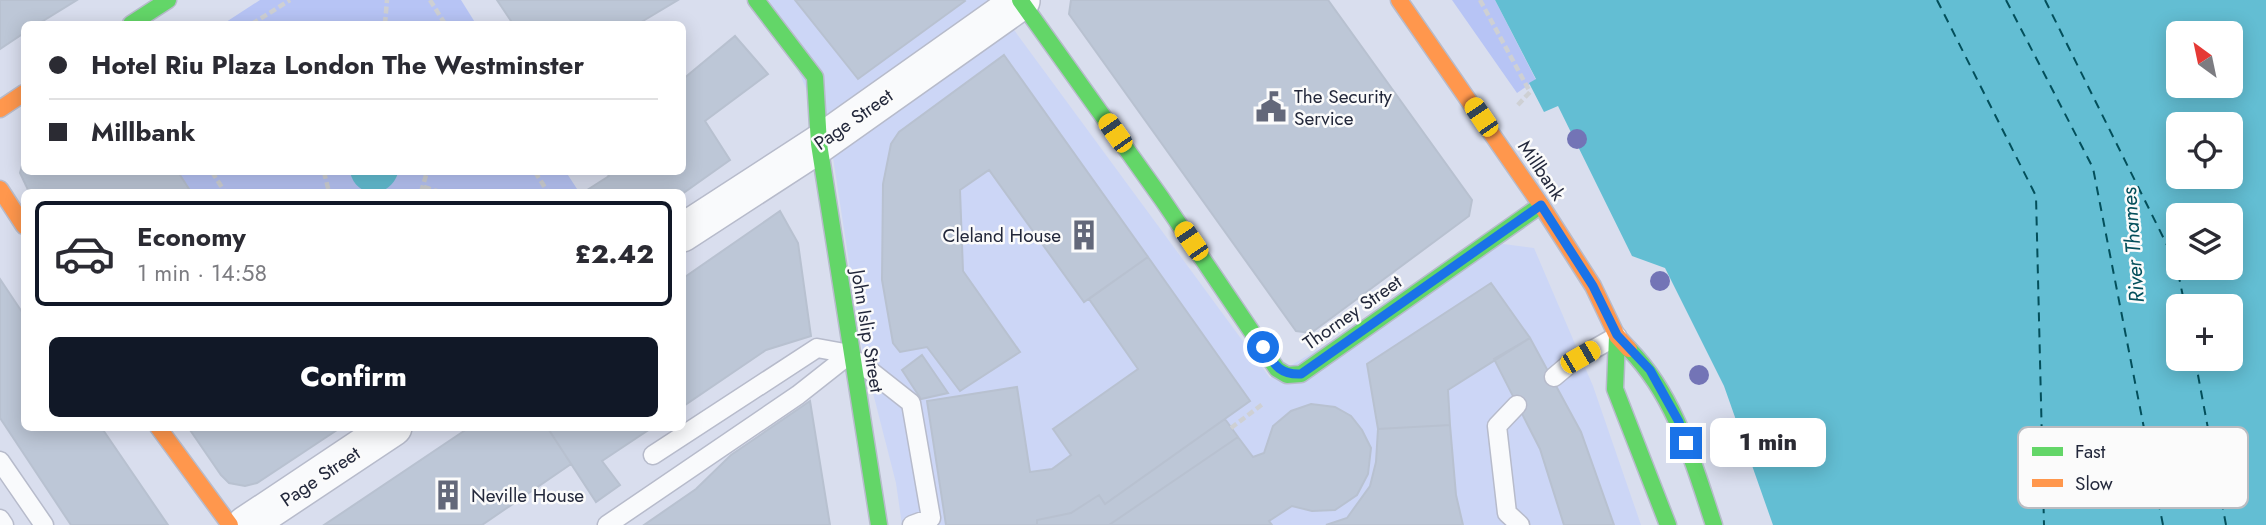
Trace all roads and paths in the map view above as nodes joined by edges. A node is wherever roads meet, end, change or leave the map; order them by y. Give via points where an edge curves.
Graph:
1 (168, 0) edge
2 (290, 0) edge
3 (387, 0) edge
4 (430, 0) edge
5 (756, 0) edge
6 (1399, 0) edge
7 (1480, 0) edge
8 (1021, 1) edge
9 (136, 21) edge
10 (257, 21) edge
11 (386, 21) edge
12 (443, 21) edge
13 (21, 95) edge
14 (1516, 107) dead end
15 (0, 109) edge
16 (819, 144) junction
17 (0, 188) edge
18 (1541, 205) junction
19 (21, 221) edge
20 (686, 230) edge
21 (1617, 335) junction
22 (850, 354) junction
23 (1554, 377) dead end
24 (1517, 405) dead end
25 (162, 431) edge
26 (387, 431) edge
27 (653, 455) dead end
28 (0, 461) edge
29 (1707, 506) junction
30 (0, 519) edge
31 (4, 525) edge
32 (44, 525) edge
33 (230, 525) edge
34 (246, 525) edge
35 (607, 525) edge
36 (879, 525) edge
37 (912, 525) edge
38 (1520, 525) edge
39 (1668, 525) edge
40 (1698, 525) edge
41 (1714, 525) edge

1 - 9 street
2 - 10 path
3 - 11 path
4 - 12 path
5 - 16 street, John Islip Street via 815,77
6 - 18 street, Millbank
7 - 14 path via 1530,92
8 - 16 street, Page Street
8 - 18 street, Thorney Street via 1277,369 1286,375 1301,374
13 - 15 street
16 - 20 street, Page Street
16 - 22 street, John Islip Street
17 - 19 street
18 - 21 street, Millbank via 1593,286
21 - 23 lane
21 - 29 street, Millbank via 1650,370 1679,422
21 - 39 street, Millbank via 1615,389
22 - 27 lane via 817,348
22 - 35 lane via 798,395
22 - 36 street, John Islip Street
22 - 37 lane via 911,404 931,518
24 - 38 lane via 1497,426 1507,513
25 - 33 street
26 - 34 street, Page Street
28 - 32 lane
29 - 40 lane
29 - 41 street, Millbank
30 - 31 lane

